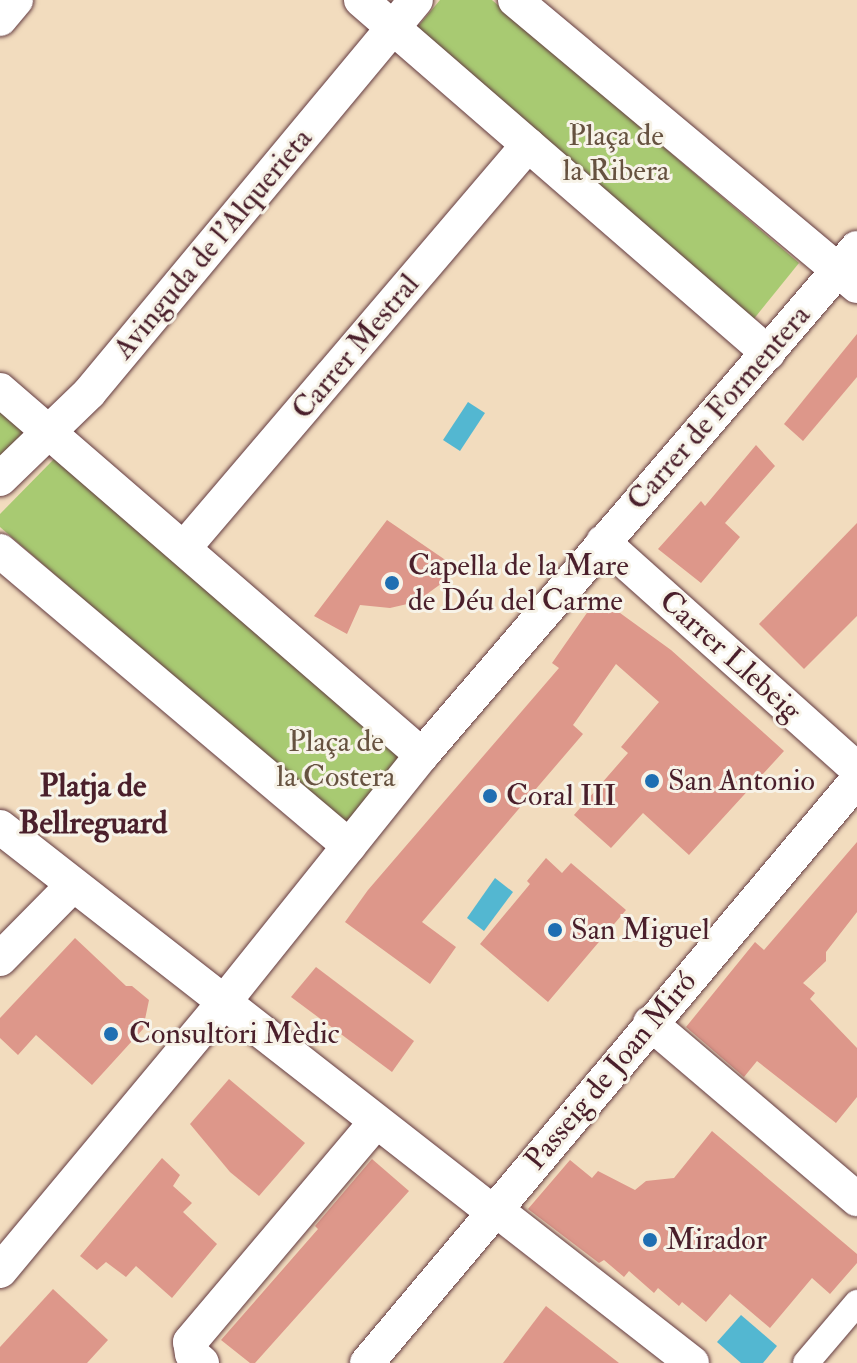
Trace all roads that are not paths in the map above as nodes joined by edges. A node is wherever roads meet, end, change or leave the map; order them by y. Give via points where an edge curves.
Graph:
1 (16, 0) edge
2 (361, 0) edge
3 (416, 0) edge
4 (515, 0) edge
5 (0, 19) edge
6 (394, 27) junction
7 (528, 145) junction
8 (851, 268) edge
9 (768, 353) junction
10 (0, 390) edge
11 (51, 433) junction
12 (0, 479) edge
13 (603, 542) junction
14 (184, 548) junction
15 (0, 551) edge
16 (422, 755) junction
17 (857, 769) edge
18 (857, 780) edge
19 (0, 827) edge
20 (349, 846) junction
21 (73, 885) junction
22 (0, 959) edge
23 (224, 1002) junction
24 (650, 1023) junction
25 (376, 1122) junction
26 (857, 1199) edge
27 (494, 1211) junction
28 (0, 1271) edge
29 (857, 1303) edge
30 (202, 1363) edge
31 (367, 1363) edge
32 (692, 1363) edge
33 (806, 1363) edge

1 - 5 street
2 - 6 street
3 - 6 street, Avinguda de l’Alquerieta
4 - 8 street
6 - 7 street
6 - 11 street, Avinguda de l’Alquerieta
7 - 9 street
7 - 14 street, Carrer Mestral
8 - 9 street, Carrer de Formentera
9 - 13 street, Carrer de Formentera
10 - 11 street
11 - 12 street, Avinguda de l’Alquerieta
11 - 14 street
13 - 16 street, Carrer de Formentera
13 - 17 street, Carrer Llebeig
14 - 16 street
15 - 20 street
16 - 20 street, Carrer de Formentera
18 - 24 street, Passeig de Joan Miró
19 - 21 street
20 - 23 street, Carrer de Formentera
21 - 22 street
21 - 23 street
23 - 25 street
23 - 28 street, Carrer de Formentera
24 - 26 street
24 - 27 street, Passeig de Joan Miró
25 - 27 street
25 - 30 street via 190,1342 192,1354
27 - 31 street, Passeig de Joan Miró
27 - 32 street
29 - 33 street

